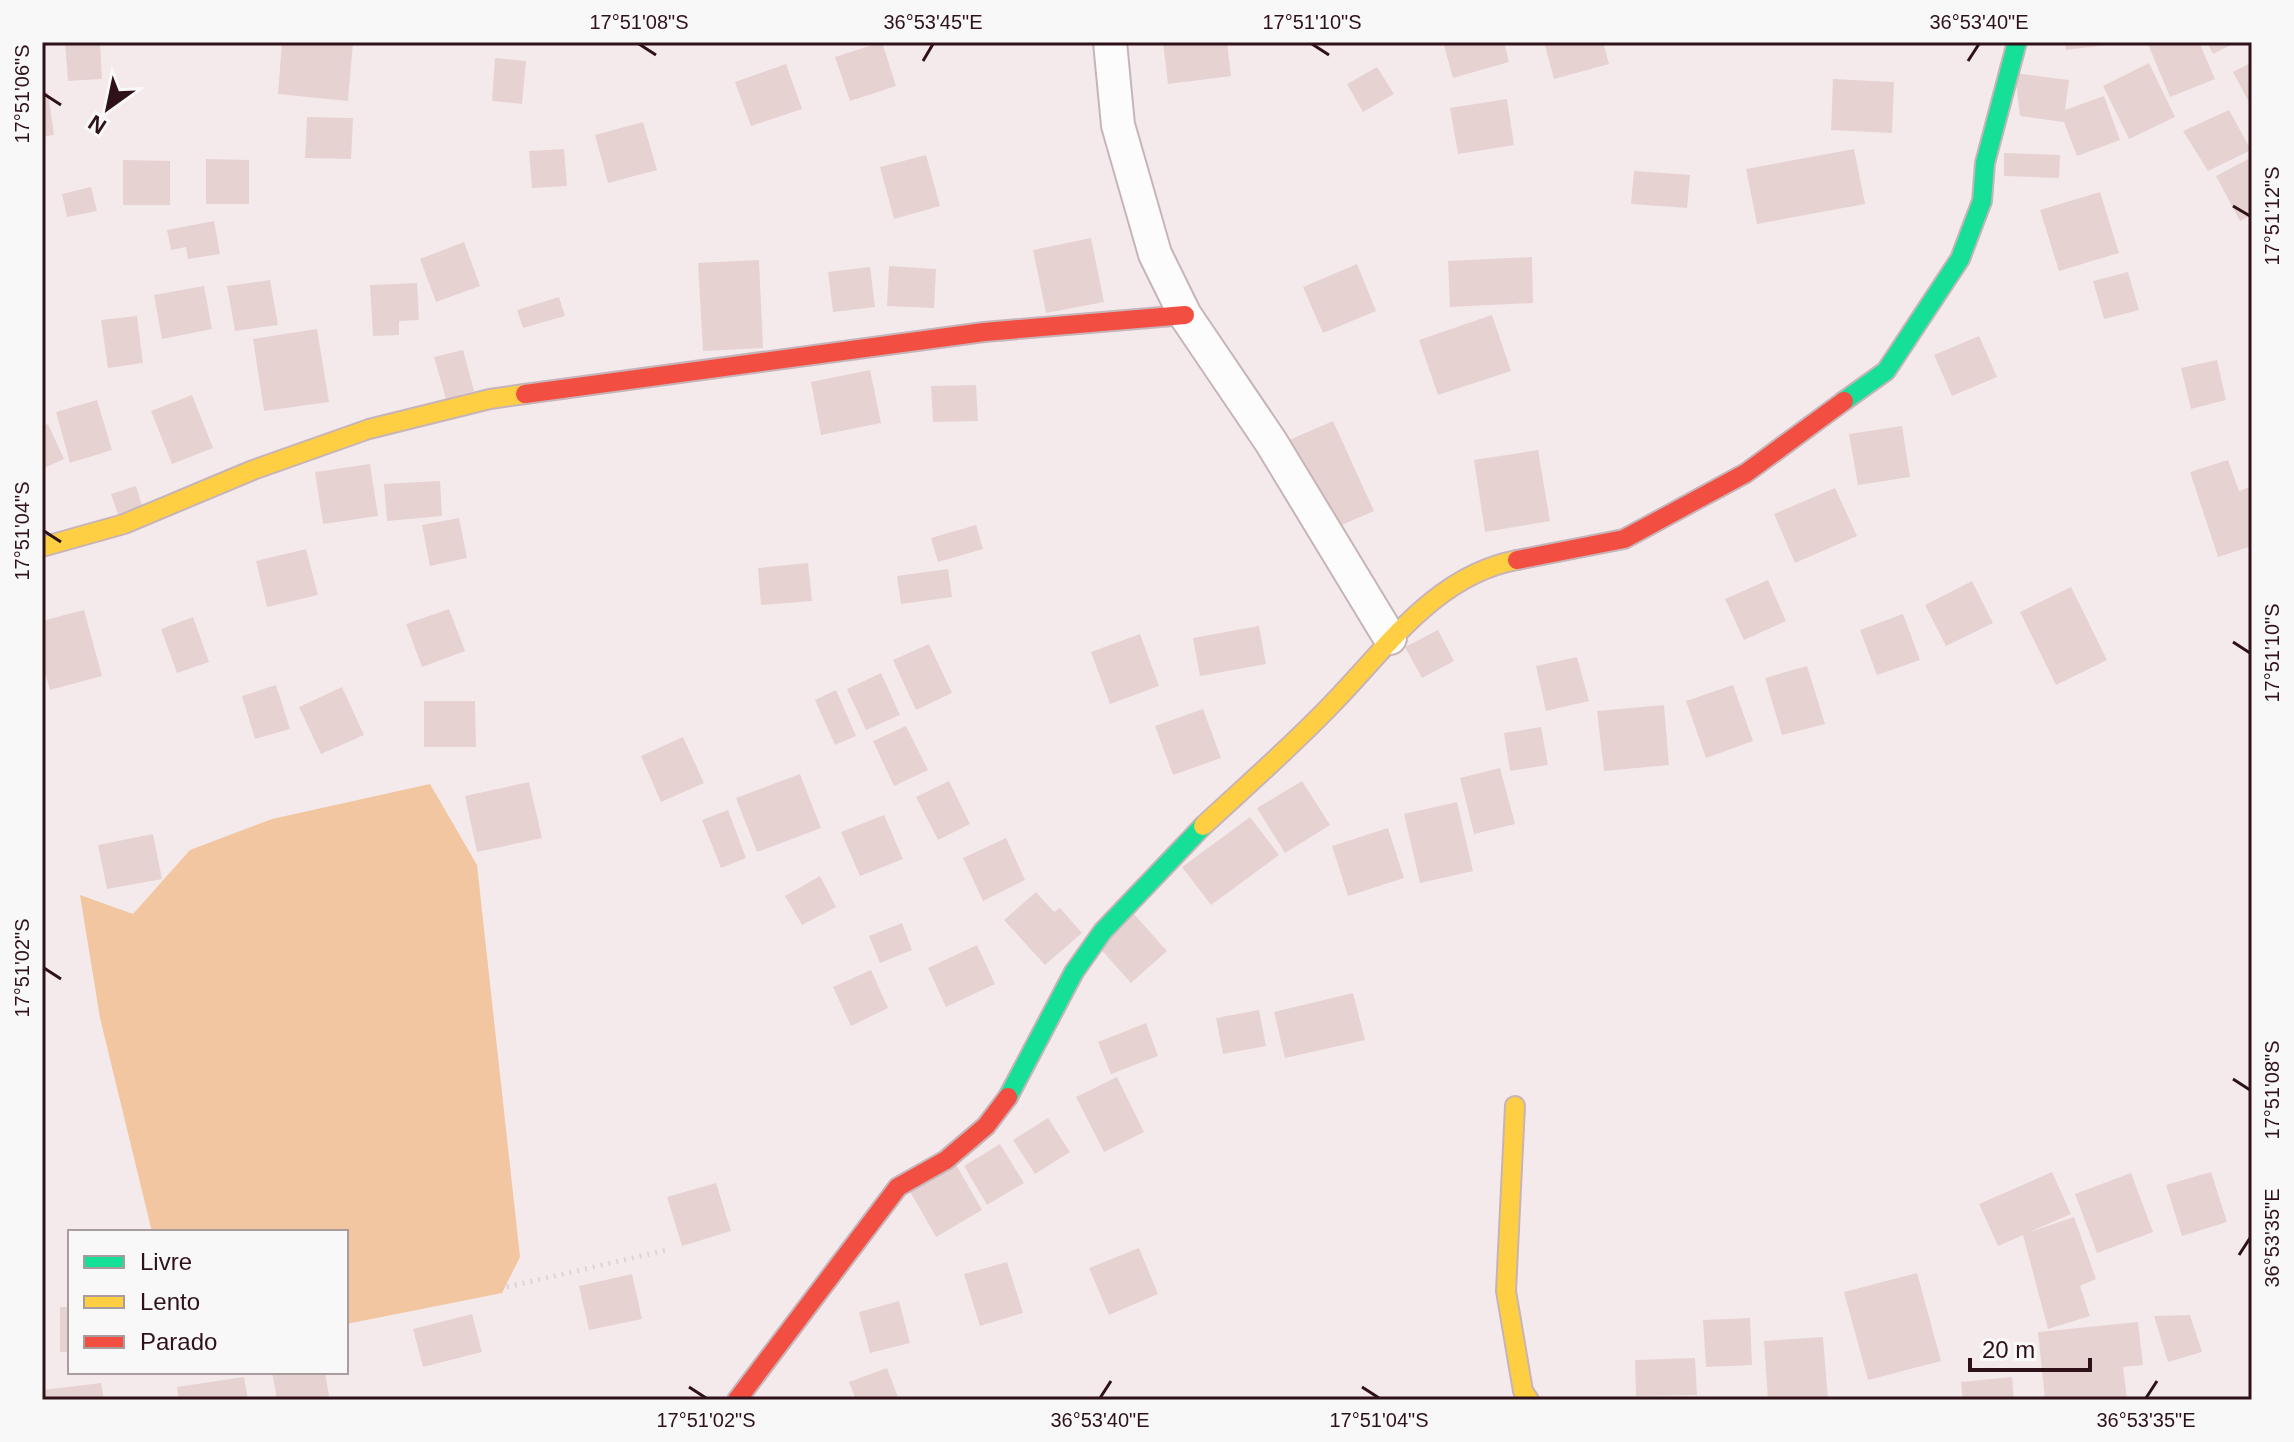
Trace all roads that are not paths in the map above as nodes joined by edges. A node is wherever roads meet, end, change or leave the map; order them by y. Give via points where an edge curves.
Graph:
1 (1110, 42) edge
2 (2017, 42) edge
3 (1185, 315) junction
4 (42, 547) edge
5 (1390, 638) junction
6 (1515, 1106) dead end
7 (737, 1400) edge
8 (1529, 1400) edge

1 - 3 street via 1118,125 1155,254
2 - 5 street via 1985,163 1982,201 1960,259 1886,371 1746,473 1624,539 1504,562 1445,591
3 - 4 street via 984,332 490,399 369,429 124,524
3 - 5 street via 1271,442
5 - 7 street via 1333,704 1178,849 1103,931 1074,972 1013,1091 986,1126 946,1160 898,1187
6 - 8 street via 1506,1291 1523,1391

